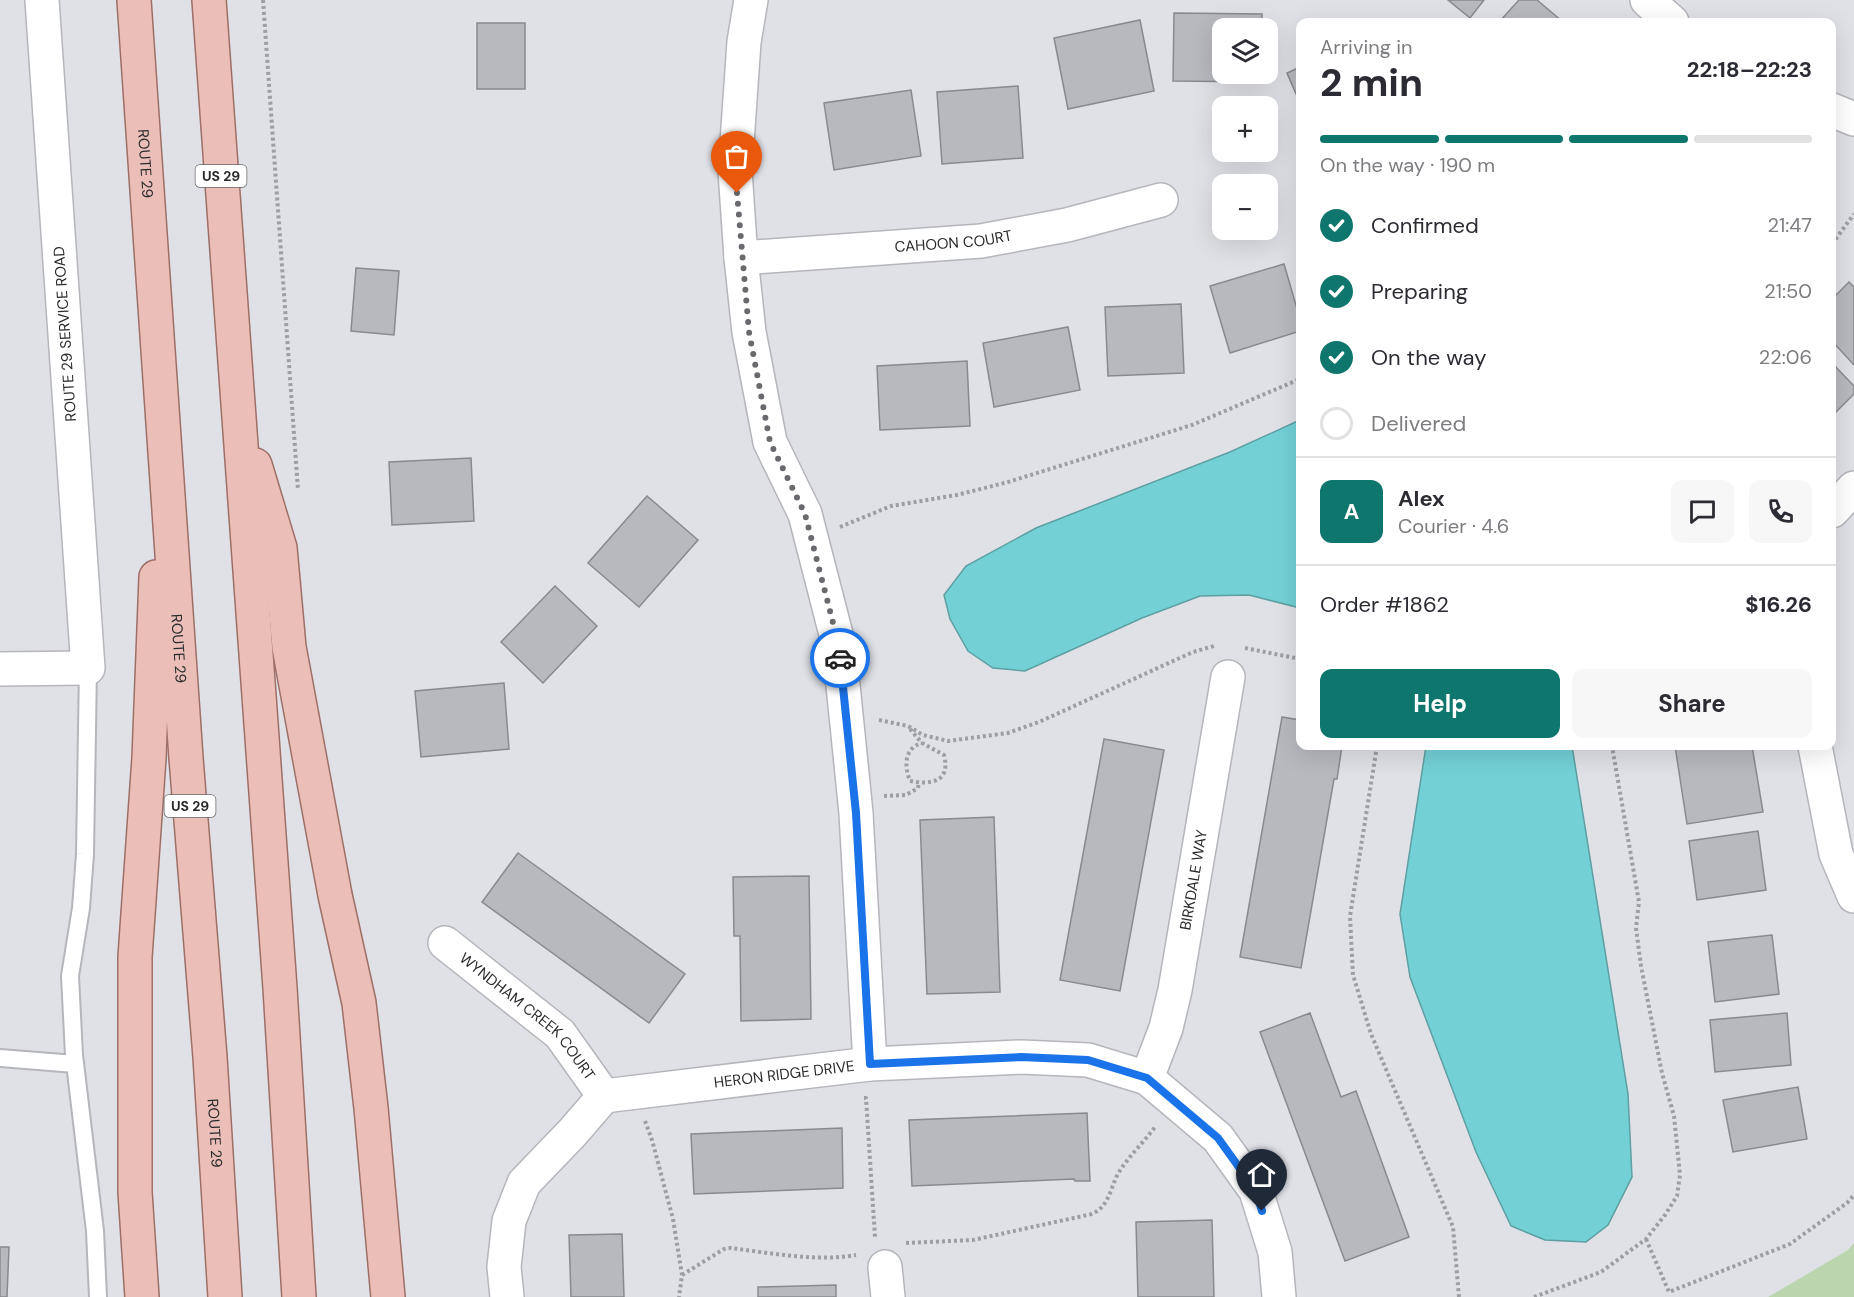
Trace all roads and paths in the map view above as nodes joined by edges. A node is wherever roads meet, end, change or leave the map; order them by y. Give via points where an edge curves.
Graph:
1 (42, 0) edge
2 (134, 0) edge
3 (209, 0) edge
4 (263, 0) edge
5 (751, 0) edge
6 (1647, 0) edge
7 (1667, 18) edge
8 (1836, 112) edge
9 (1854, 119) edge
10 (1161, 200) dead end
11 (1854, 214) edge
12 (1836, 239) edge
13 (741, 258) junction
14 (1296, 381) edge
15 (162, 395) junction
16 (237, 408) junction
17 (1854, 488) edge
18 (298, 496) dead end
19 (1836, 507) edge
20 (831, 531) dead end
21 (1242, 648) dead end
22 (1296, 658) edge
23 (1225, 662) joint
24 (88, 668) junction
25 (0, 669) edge
26 (879, 720) dead end
27 (908, 726) junction
28 (922, 743) junction
29 (1376, 750) edge
30 (1613, 750) edge
31 (1816, 750) edge
32 (919, 782) junction
33 (883, 796) dead end
34 (1854, 896) edge
35 (445, 943) dead end
36 (0, 1058) edge
37 (75, 1064) junction
38 (870, 1064) junction
39 (1147, 1078) junction
40 (613, 1095) junction
41 (856, 1098) dead end
42 (1177, 1103) junction
43 (1854, 1196) edge
44 (1646, 1239) junction
45 (881, 1261) edge
46 (682, 1275) junction
47 (98, 1297) edge
48 (142, 1297) edge
49 (225, 1297) edge
50 (299, 1297) edge
51 (388, 1297) edge
52 (507, 1297) edge
53 (679, 1297) edge
54 (1279, 1297) edge
55 (1459, 1297) edge
56 (1534, 1297) edge

1 - 24 street, ROUTE 29 SERVICE ROAD
2 - 15 main road, ROUTE 29 / US 29
3 - 16 main road, US 29
4 - 18 path
5 - 13 street via 744,42 735,171
6 - 7 street
8 - 9 street
10 - 13 street, CAHOON COURT via 1067,225 981,241
11 - 12 path
13 - 38 street via 749,332 770,442 805,514 839,646 856,813
14 - 20 path via 1192,425 1008,482 891,506
15 - 48 main road via 149,758 135,957 135,1192
15 - 49 main road, ROUTE 29 / US 29
16 - 50 main road, US 29
16 - 51 main road via 280,548 289,647 334,895 359,1004
17 - 19 street
21 - 22 path
23 - 27 path via 1215,646 1193,652 1008,733 948,741 923,735
23 - 39 street, BIRKDALE WAY via 1178,979 1166,1028
24 - 25 street
24 - 37 lane via 85,854 70,976
26 - 27 path
27 - 28 path
28 - 32 path via 911,749 906,759 910,781
28 - 32 path via 945,755 946,762 939,779
29 - 55 path via 1350,916 1353,975 1371,1034 1453,1227
30 - 44 path via 1639,902 1636,928 1641,966 1674,1116 1680,1175 1677,1196
31 - 34 street via 1836,854
32 - 33 path via 918,788 906,795
35 - 40 street, WYNDHAM CREEK COURT via 560,1034
36 - 37 lane
37 - 47 lane via 95,1231
38 - 39 street, HERON RIDGE DRIVE via 1021,1057 1088,1060
38 - 40 street, HERON RIDGE DRIVE
39 - 42 street, HERON RIDGE DRIVE
40 - 46 path via 644,1118 673,1219
40 - 52 street via 524,1183 509,1221 504,1267
41 - 45 path via 866,1098
42 - 45 path via 1120,1171 1101,1210
42 - 54 street, HERON RIDGE DRIVE via 1218,1138 1256,1191 1275,1252
43 - 44 path via 1790,1244 1669,1292
44 - 56 path via 1601,1272
45 - 46 path via 730,1248
46 - 53 path

